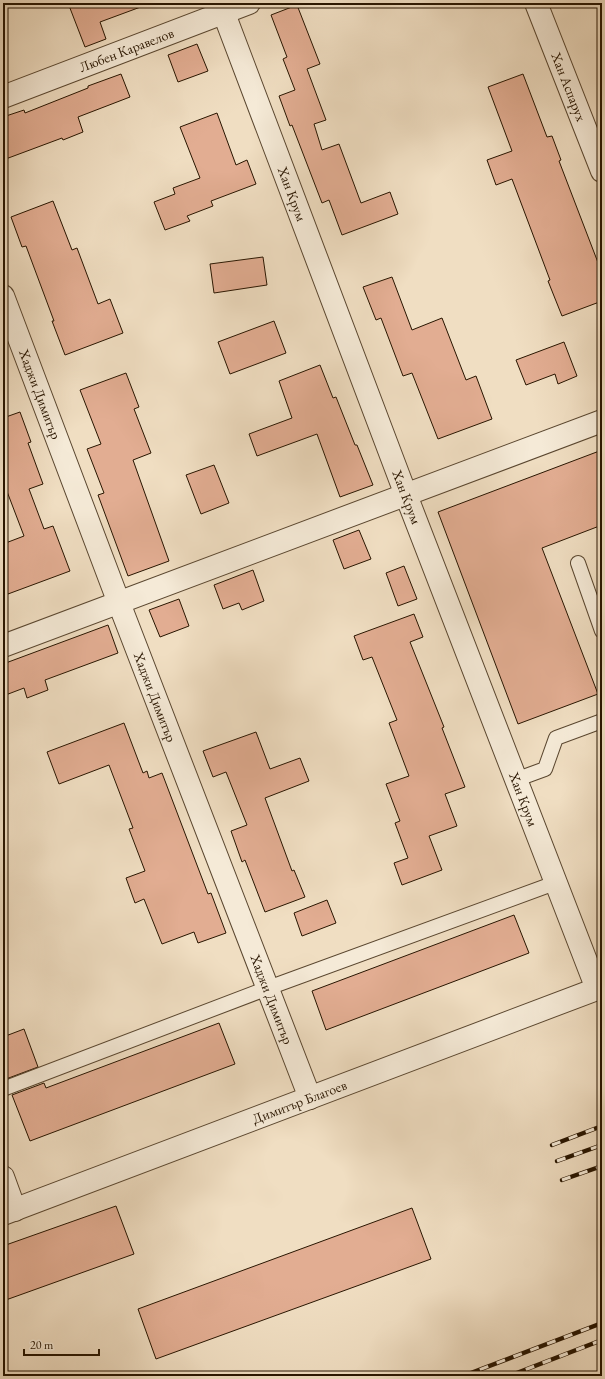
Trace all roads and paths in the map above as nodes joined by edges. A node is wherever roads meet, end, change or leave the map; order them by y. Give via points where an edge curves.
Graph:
1 (249, 3) edge
2 (536, 3) edge
3 (222, 8) edge
4 (3, 97) edge
5 (602, 170) edge
6 (3, 296) edge
7 (602, 421) edge
8 (406, 495) junction
9 (578, 563) dead end
10 (119, 603) junction
11 (602, 631) edge
12 (3, 646) edge
13 (602, 721) edge
14 (515, 780) junction
15 (555, 883) junction
16 (268, 988) junction
17 (599, 988) edge
18 (3, 1090) edge
19 (310, 1098) junction
20 (3, 1177) edge
21 (9, 1212) edge

1 - 3 street, Любен Каравелов
2 - 5 street, Хан Аспарух
3 - 4 street, Любен Каравелов
3 - 8 street, Хан Крум
6 - 10 street, Хаджи Димитър
7 - 8 street
8 - 10 street
8 - 14 street, Хан Крум
9 - 11 lane
10 - 12 street
10 - 16 street, Хаджи Димитър
13 - 14 lane via 556,738 545,769
14 - 15 street, Хан Крум
15 - 16 lane
15 - 17 street, Хан Крум
16 - 18 lane
16 - 19 street, Хаджи Димитър
17 - 19 street, Димитър Благоев
19 - 21 street, Димитър Благоев
20 - 21 street

